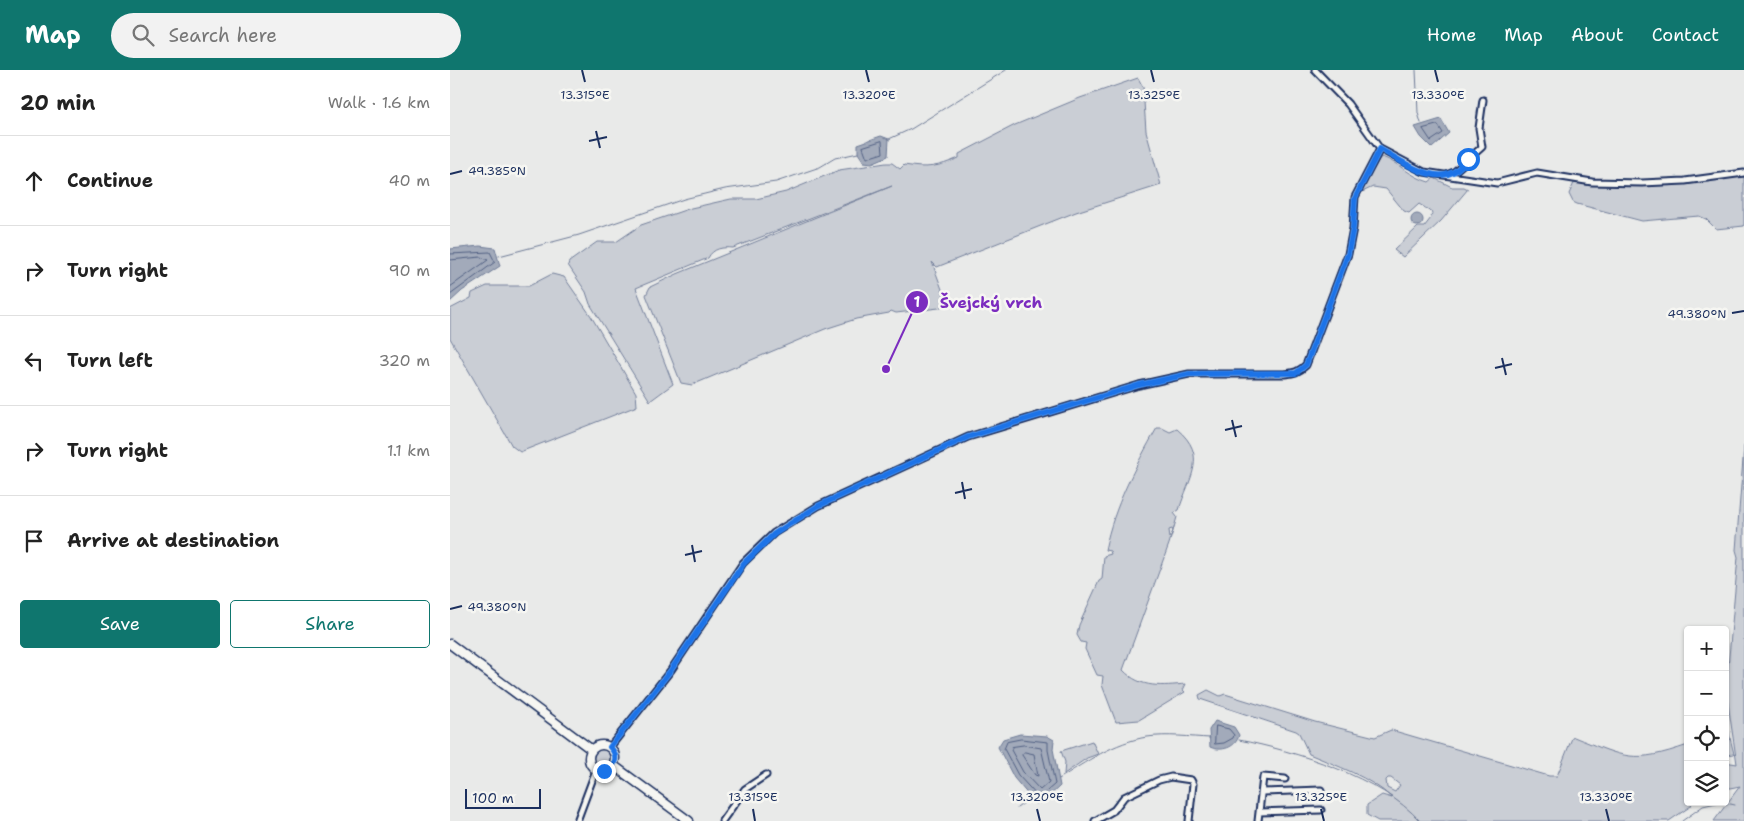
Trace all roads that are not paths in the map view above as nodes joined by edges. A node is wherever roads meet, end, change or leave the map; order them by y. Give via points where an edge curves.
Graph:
1 (1315, 70) edge
2 (1483, 100) dead end
3 (1380, 149) junction
4 (1744, 173) edge
5 (1444, 176) junction
6 (450, 644) edge
7 (610, 747) junction
8 (592, 750) junction
9 (613, 766) junction
10 (596, 770) junction
11 (766, 776) dead end
12 (1285, 779) dead end
13 (1321, 790) dead end
14 (1262, 792) junction
15 (1321, 810) dead end
16 (1259, 812) junction
17 (577, 821) edge
18 (689, 821) edge
19 (722, 821) edge
20 (1094, 821) edge
21 (1189, 821) edge
22 (1258, 821) edge

1 - 3 street via 1348,104
2 - 5 street via 1479,128 1482,147 1454,172
3 - 5 street via 1411,167
3 - 7 street via 1355,198 1348,254 1306,365 1301,370 1285,374 1189,374 1139,385 968,437 818,506 774,534 744,563 671,670
4 - 5 street via 1642,183 1592,182 1549,173 1497,183
6 - 8 main road
7 - 8 main road via 599,745
7 - 9 main road via 615,754
8 - 10 main road via 589,761
9 - 10 main road via 604,771
9 - 18 main road
10 - 17 street
11 - 19 street via 745,789
12 - 14 street via 1263,777
13 - 14 street
14 - 16 street
15 - 16 street
16 - 22 street
20 - 21 street via 1114,810 1124,797 1171,777 1191,780 1193,784

